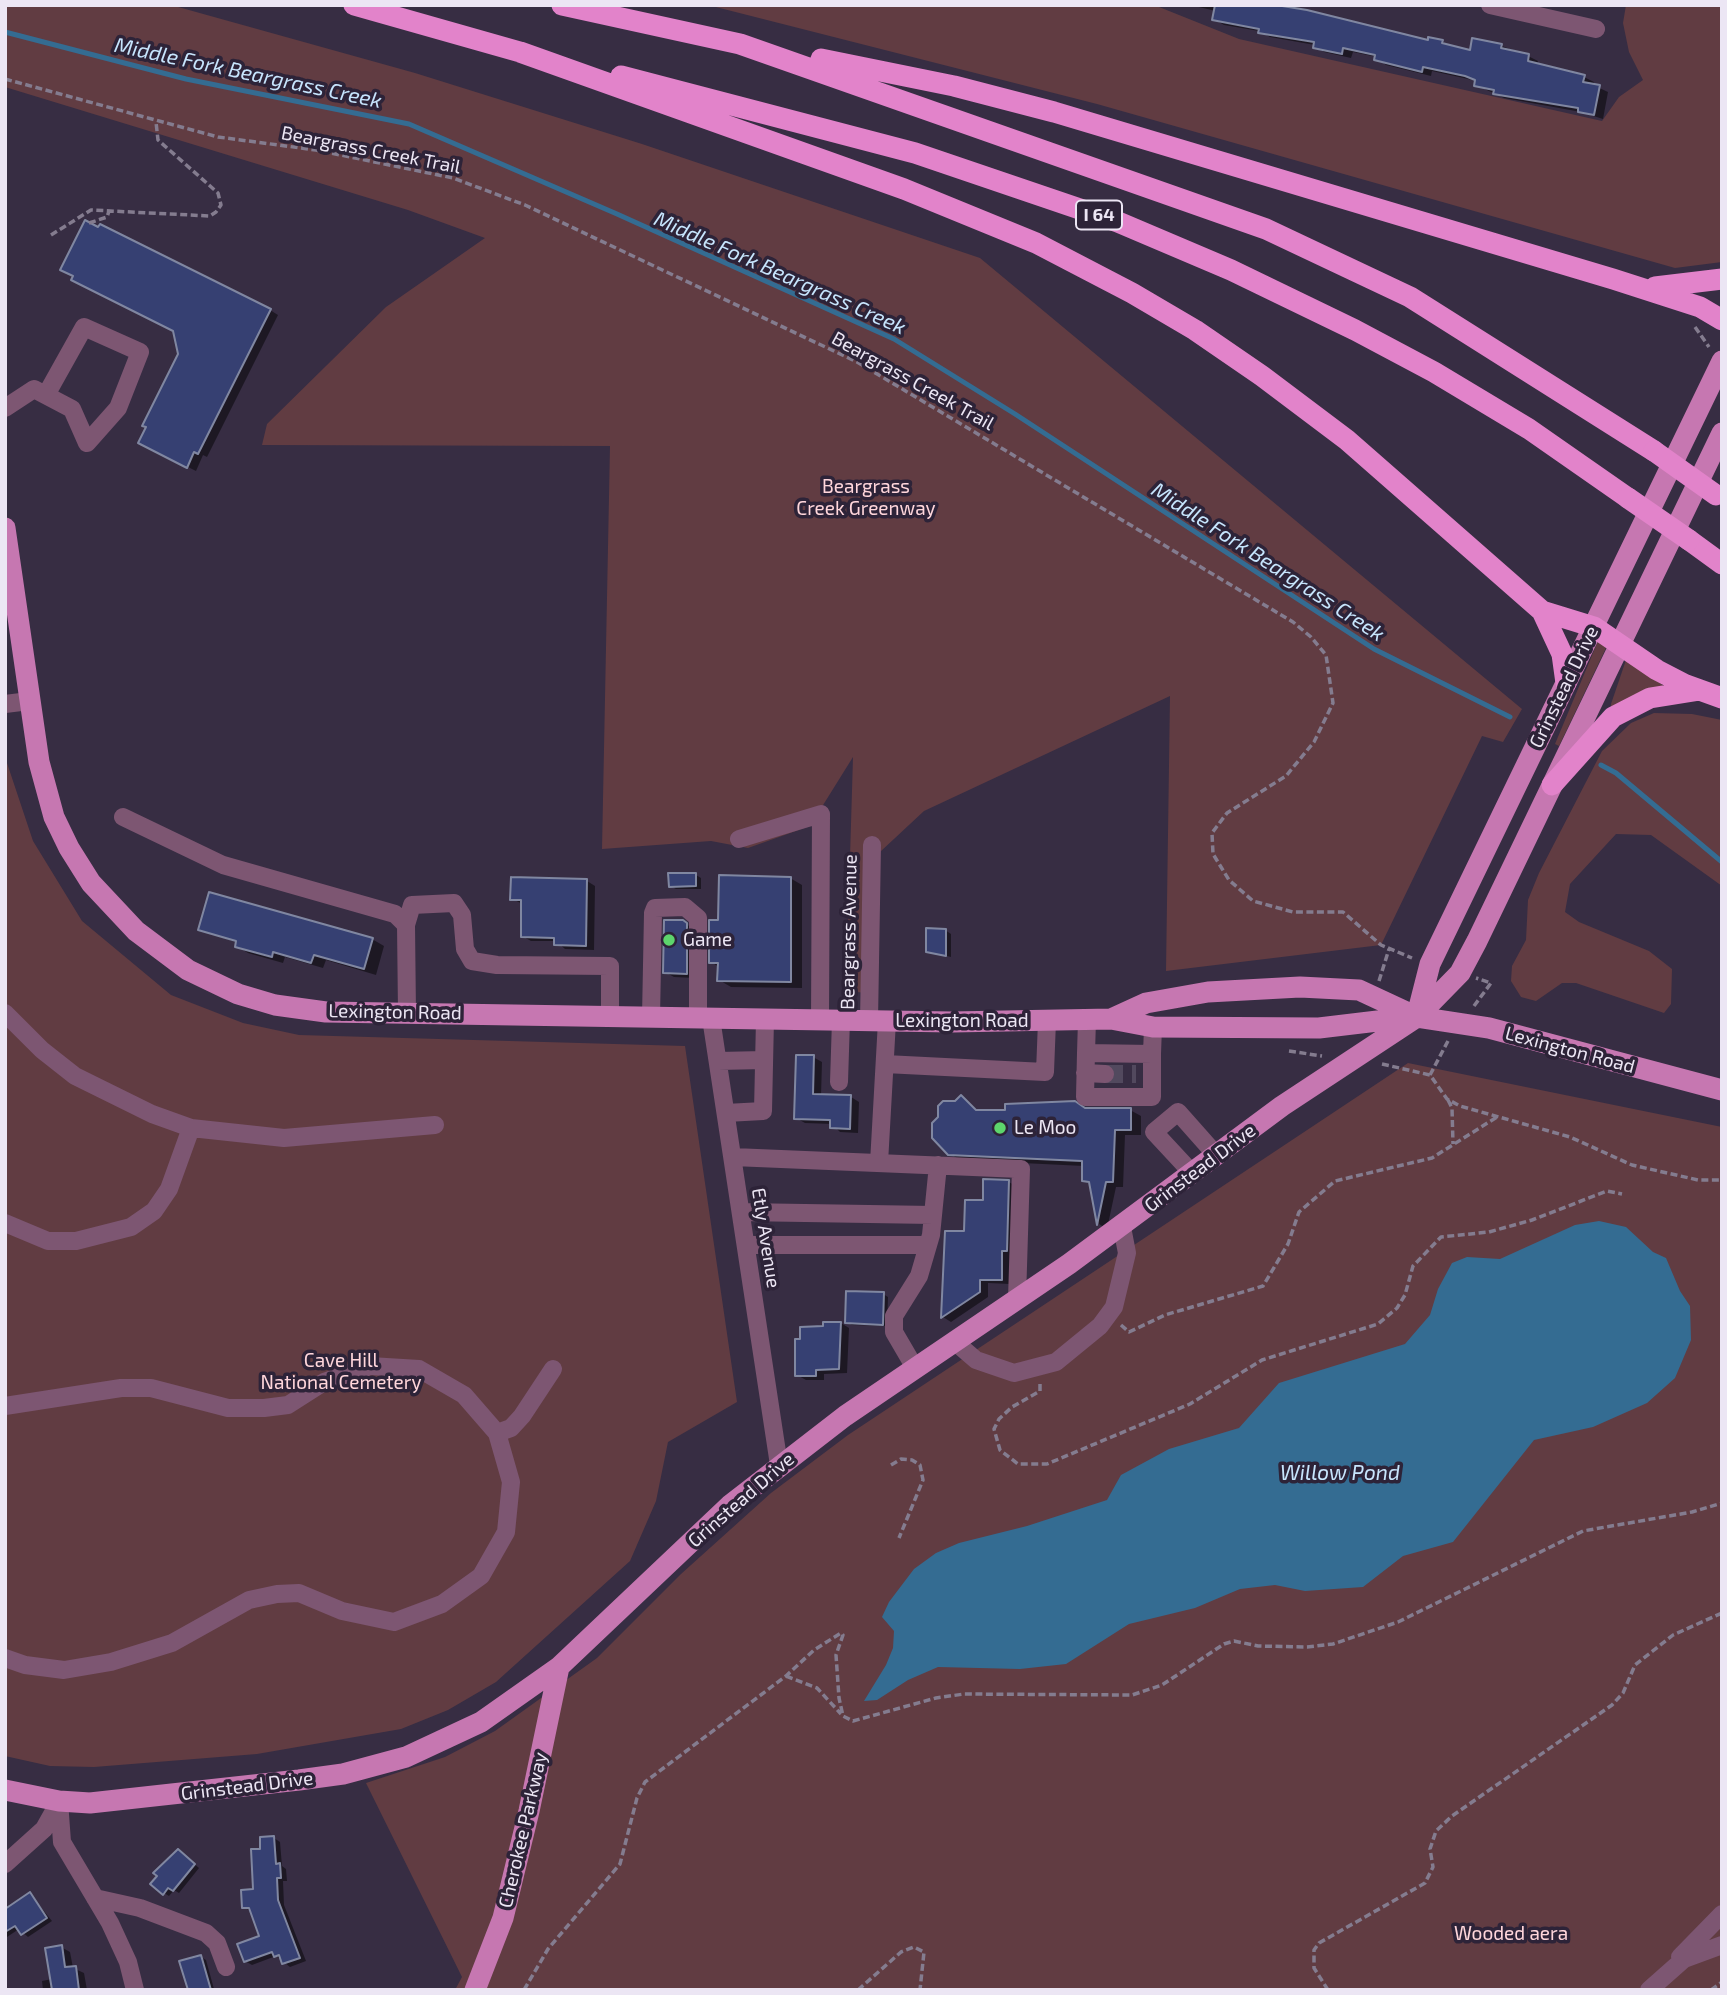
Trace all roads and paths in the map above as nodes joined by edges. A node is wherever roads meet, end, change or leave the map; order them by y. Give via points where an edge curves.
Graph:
1 (354, 5) edge
2 (562, 5) edge
3 (1490, 5) edge
4 (1596, 29) dead end
5 (740, 44) junction
6 (520, 52) junction
7 (5, 79) edge
8 (156, 122) junction
9 (109, 211) junction
10 (89, 223) dead end
11 (51, 235) dead end
12 (1722, 279) edge
13 (1639, 287) junction
14 (1722, 320) edge
15 (1722, 361) edge
16 (46, 396) junction
17 (5, 408) edge
18 (1722, 433) edge
19 (1719, 498) edge
20 (5, 528) edge
21 (1722, 564) edge
22 (1542, 611) junction
23 (1594, 627) junction
24 (1620, 643) junction
25 (1566, 683) junction
26 (1700, 690) junction
27 (1722, 698) edge
28 (29, 701) junction
29 (5, 704) edge
30 (1552, 785) junction
31 (122, 817) dead end
32 (739, 839) dead end
33 (872, 845) dead end
34 (406, 925) junction
35 (1389, 949) junction
36 (1415, 959) dead end
37 (1381, 979) dead end
38 (5, 1013) edge
39 (407, 1013) junction
40 (610, 1016) junction
41 (651, 1017) junction
42 (1417, 1017) junction
43 (704, 1018) junction
44 (765, 1019) junction
45 (1111, 1019) junction
46 (830, 1020) junction
47 (1087, 1020) junction
48 (878, 1021) junction
49 (1047, 1021) junction
50 (1153, 1027) junction
51 (1086, 1053) junction
52 (1439, 1053) dead end
53 (1152, 1054) junction
54 (764, 1060) junction
55 (718, 1061) junction
56 (885, 1065) junction
57 (1399, 1066) dead end
58 (1085, 1073) junction
59 (1105, 1074) tunnel mouth
60 (1430, 1075) junction
61 (839, 1082) dead end
62 (1722, 1090) edge
63 (1152, 1097) junction
64 (1447, 1099) junction
65 (726, 1113) junction
66 (1497, 1118) junction
67 (1168, 1120) junction
68 (435, 1125) dead end
69 (191, 1128) junction
70 (1454, 1145) junction
71 (1217, 1156) junction
72 (733, 1157) junction
73 (879, 1163) junction
74 (938, 1165) junction
75 (1193, 1174) junction
76 (1722, 1180) edge
77 (1622, 1194) dead end
78 (741, 1212) junction
79 (933, 1215) junction
80 (5, 1223) edge
81 (1122, 1227) junction
82 (928, 1244) junction
83 (746, 1245) junction
84 (1017, 1299) junction
85 (1109, 1314) junction
86 (954, 1341) junction
87 (1039, 1367) junction
88 (915, 1368) junction
89 (553, 1369) dead end
90 (5, 1406) edge
91 (497, 1433) junction
92 (779, 1465) junction
93 (891, 1465) dead end
94 (1722, 1503) edge
95 (899, 1538) dead end
96 (1722, 1613) edge
97 (5, 1658) edge
98 (559, 1667) junction
99 (786, 1676) junction
100 (843, 1716) junction
101 (5, 1790) edge
102 (60, 1801) junction
103 (5, 1864) edge
104 (95, 1898) junction
105 (1722, 1914) edge
106 (1722, 1945) edge
107 (226, 1967) dead end
108 (1664, 1975) junction
109 (1722, 1982) edge
110 (135, 1990) edge
111 (475, 1990) edge
112 (524, 1990) edge
113 (858, 1990) edge
114 (920, 1990) edge
115 (1328, 1990) edge
116 (1648, 1990) edge
117 (1711, 1990) edge

1 - 6 highway, I 64
2 - 5 highway, I 64
3 - 4 street
5 - 13 highway via 954,86 1054,112
5 - 19 highway, I 64, bridge via 1266,229 1410,298
6 - 21 highway, I 64, bridge via 915,153 1118,222 1231,270 1434,372 1529,429
6 - 22 highway via 986,220 1132,293 1195,330 1347,440
7 - 8 path, Beargrass Creek Trail
8 - 9 path via 158,141 218,192 221,205 211,216
8 - 35 path, Beargrass Creek Trail via 453,178 525,205 857,362 1293,622 1326,655 1333,702 1314,742 1286,776 1227,813 1212,833 1213,854 1229,880 1253,901 1293,912 1343,912
9 - 10 path
9 - 11 path via 82,213
12 - 13 highway
13 - 14 highway via 1700,307
15 - 23 main road, Grinstead Drive
16 - 16 street via 72,409 87,443 118,408 140,352 84,327
16 - 17 street via 34,389
18 - 24 main road, Grinstead Drive
20 - 28 main road, Lexington Road
22 - 23 highway
22 - 25 highway via 1562,654
23 - 24 highway
23 - 25 main road, Grinstead Drive
24 - 26 highway via 1657,670
24 - 30 main road, Grinstead Drive
25 - 42 main road, Grinstead Drive via 1430,964
26 - 27 highway
26 - 30 highway via 1650,698 1614,718
28 - 29 street
28 - 39 main road, Lexington Road via 39,762 54,817 69,848 112,908 144,938 212,983 275,1004 326,1012
30 - 42 main road, Grinstead Drive via 1460,973
31 - 34 street via 223,865 394,914
32 - 46 street via 821,814
33 - 48 street, Beargrass Avenue
34 - 39 street
34 - 40 street via 412,905 454,903 462,915 465,949 472,961 610,966
35 - 36 path, Beargrass Creek Trail
35 - 37 path
38 - 69 street via 75,1076
39 - 40 main road, Lexington Road
40 - 41 main road, Lexington Road
41 - 43 main road, Lexington Road
41 - 43 street, Etly Avenue via 653,913 655,908 685,907 698,918
42 - 45 main road, Lexington Road via 1359,990 1300,986 1177,997 1146,1003
42 - 50 main road, Lexington Road via 1319,1028
42 - 62 main road, Lexington Road via 1489,1028
42 - 71 main road, Grinstead Drive via 1282,1106
43 - 44 main road, Lexington Road
43 - 55 street, Etly Avenue
44 - 46 main road, Lexington Road
44 - 54 street
45 - 47 main road, Lexington Road
45 - 50 main road, Lexington Road
46 - 48 main road, Lexington Road
46 - 61 street
47 - 49 main road, Lexington Road
47 - 51 street
48 - 49 main road, Lexington Road
48 - 56 street, Beargrass Avenue
49 - 56 street via 1045,1072
50 - 53 street
51 - 53 street
51 - 58 street
52 - 60 path
53 - 63 street via 1144,1074
54 - 55 street
54 - 65 street via 763,1111
55 - 65 street, Etly Avenue
56 - 73 street, Beargrass Avenue
57 - 60 path
58 - 59 street
58 - 63 street via 1085,1097
60 - 64 path
63 - 67 street
64 - 66 path
64 - 70 path via 1452,1108
65 - 72 street, Etly Avenue
66 - 70 path
66 - 76 path via 1570,1137 1632,1165 1698,1180
67 - 71 street via 1178,1112
67 - 75 street via 1154,1132
68 - 69 street via 284,1138
69 - 80 street via 169,1189 154,1211 131,1227 76,1241 48,1241
70 - 85 path via 1407,1167 1335,1181 1298,1212 1288,1244 1263,1286 1166,1315 1129,1332
71 - 75 main road, Grinstead Drive
72 - 73 street
72 - 78 street, Etly Avenue
73 - 74 street
74 - 79 street
74 - 84 street via 1021,1169
75 - 81 main road, Grinstead Drive
77 - 87 path via 1607,1191 1489,1232 1441,1237 1413,1266 1397,1308 1378,1324 1262,1360 1190,1405 1047,1464 1018,1464 1000,1450 994,1429 1012,1407 1040,1391
78 - 79 street
78 - 83 street, Etly Avenue
79 - 82 street
81 - 84 main road, Grinstead Drive
81 - 85 street via 1127,1253
82 - 83 street
82 - 88 street via 919,1276 894,1316 894,1332
83 - 92 street, Etly Avenue
84 - 86 main road, Grinstead Drive
85 - 87 street via 1056,1362
86 - 87 street via 975,1360 1014,1373
86 - 88 main road, Grinstead Drive
88 - 92 main road, Grinstead Drive
89 - 91 street via 522,1416
90 - 91 street via 121,1388 151,1388 228,1408 264,1408 288,1405 324,1382 370,1366 419,1369 464,1395
91 - 97 street via 510,1482 506,1532 481,1576 442,1604 394,1622 342,1611 299,1593 277,1594 249,1600 172,1643 111,1662 64,1670
92 - 98 main road, Grinstead Drive
93 - 95 path via 901,1459 912,1460 920,1465 923,1480
94 - 100 path via 1583,1531 1398,1622 1333,1644 1224,1644 1162,1685 1132,1695 964,1694 868,1719 853,1721
96 - 115 path via 1673,1635 1635,1665 1623,1693 1612,1705 1436,1830 1430,1849 1433,1867 1425,1883 1314,1950 1314,1968
98 - 102 main road, Grinstead Drive via 481,1722 396,1760 343,1774 178,1795 90,1803
98 - 111 main road, Cherokee Parkway via 503,1918
99 - 100 path via 817,1688
99 - 100 path via 841,1633 836,1655
99 - 112 path via 645,1782 620,1864 548,1949
101 - 102 main road, Grinstead Drive
102 - 103 street via 44,1829
102 - 104 street via 62,1842
104 - 107 street via 141,1908 206,1933 217,1944
104 - 110 street via 128,1962
105 - 108 street
106 - 108 street via 1690,1956
108 - 116 street
109 - 117 path
113 - 114 path via 901,1952 914,1947 924,1952

